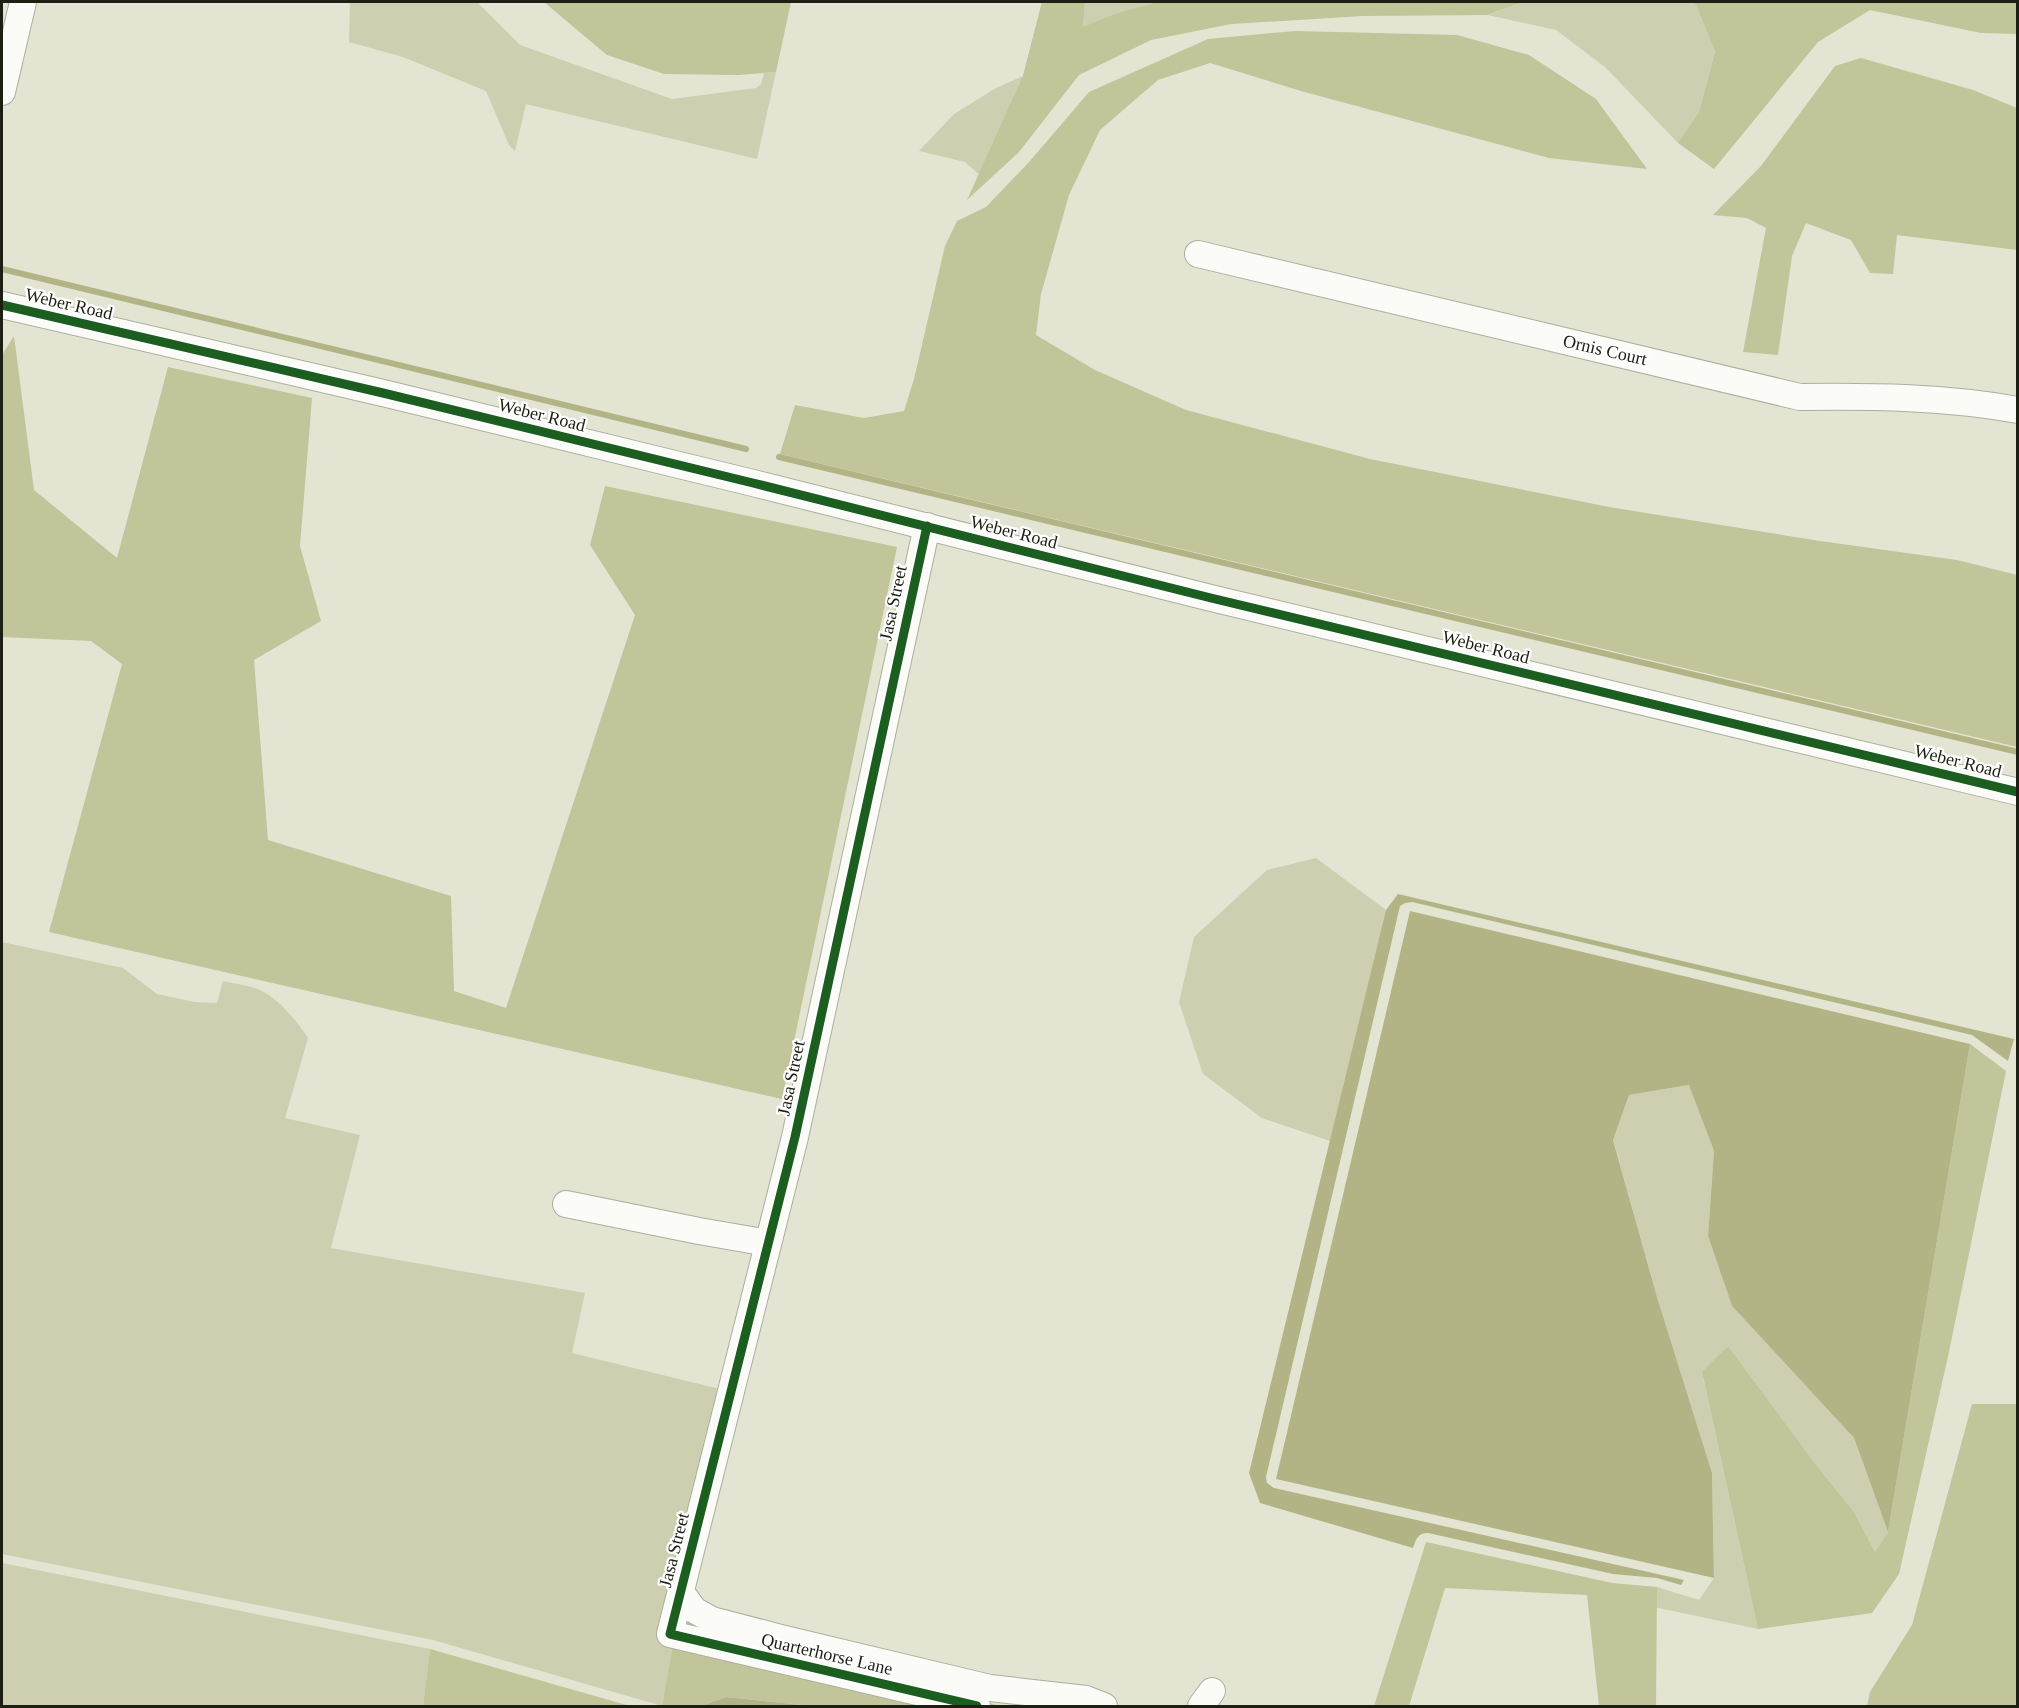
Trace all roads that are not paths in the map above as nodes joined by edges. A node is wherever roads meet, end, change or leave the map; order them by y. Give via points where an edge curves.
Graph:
1 (23, 2) edge
2 (2, 92) edge
3 (1197, 254) dead end
4 (2, 305) edge
5 (2018, 410) edge
6 (927, 526) junction
7 (2018, 792) edge
8 (566, 1204) dead end
9 (768, 1243) junction
10 (681, 1592) junction
11 (670, 1634) joint
12 (977, 1707) edge
13 (1104, 1707) edge

1 - 2 street
3 - 5 street, Ornis Court via 1800,397 1865,396 1979,403
4 - 6 street, Weber Road
6 - 7 street, Weber Road
6 - 9 street, Jasa Street via 800,1114
8 - 9 street
9 - 10 street, Jasa Street
10 - 11 street, Jasa Street
10 - 13 street via 694,1610 712,1620 990,1688 1086,1699
11 - 12 street, Quarterhorse Lane

